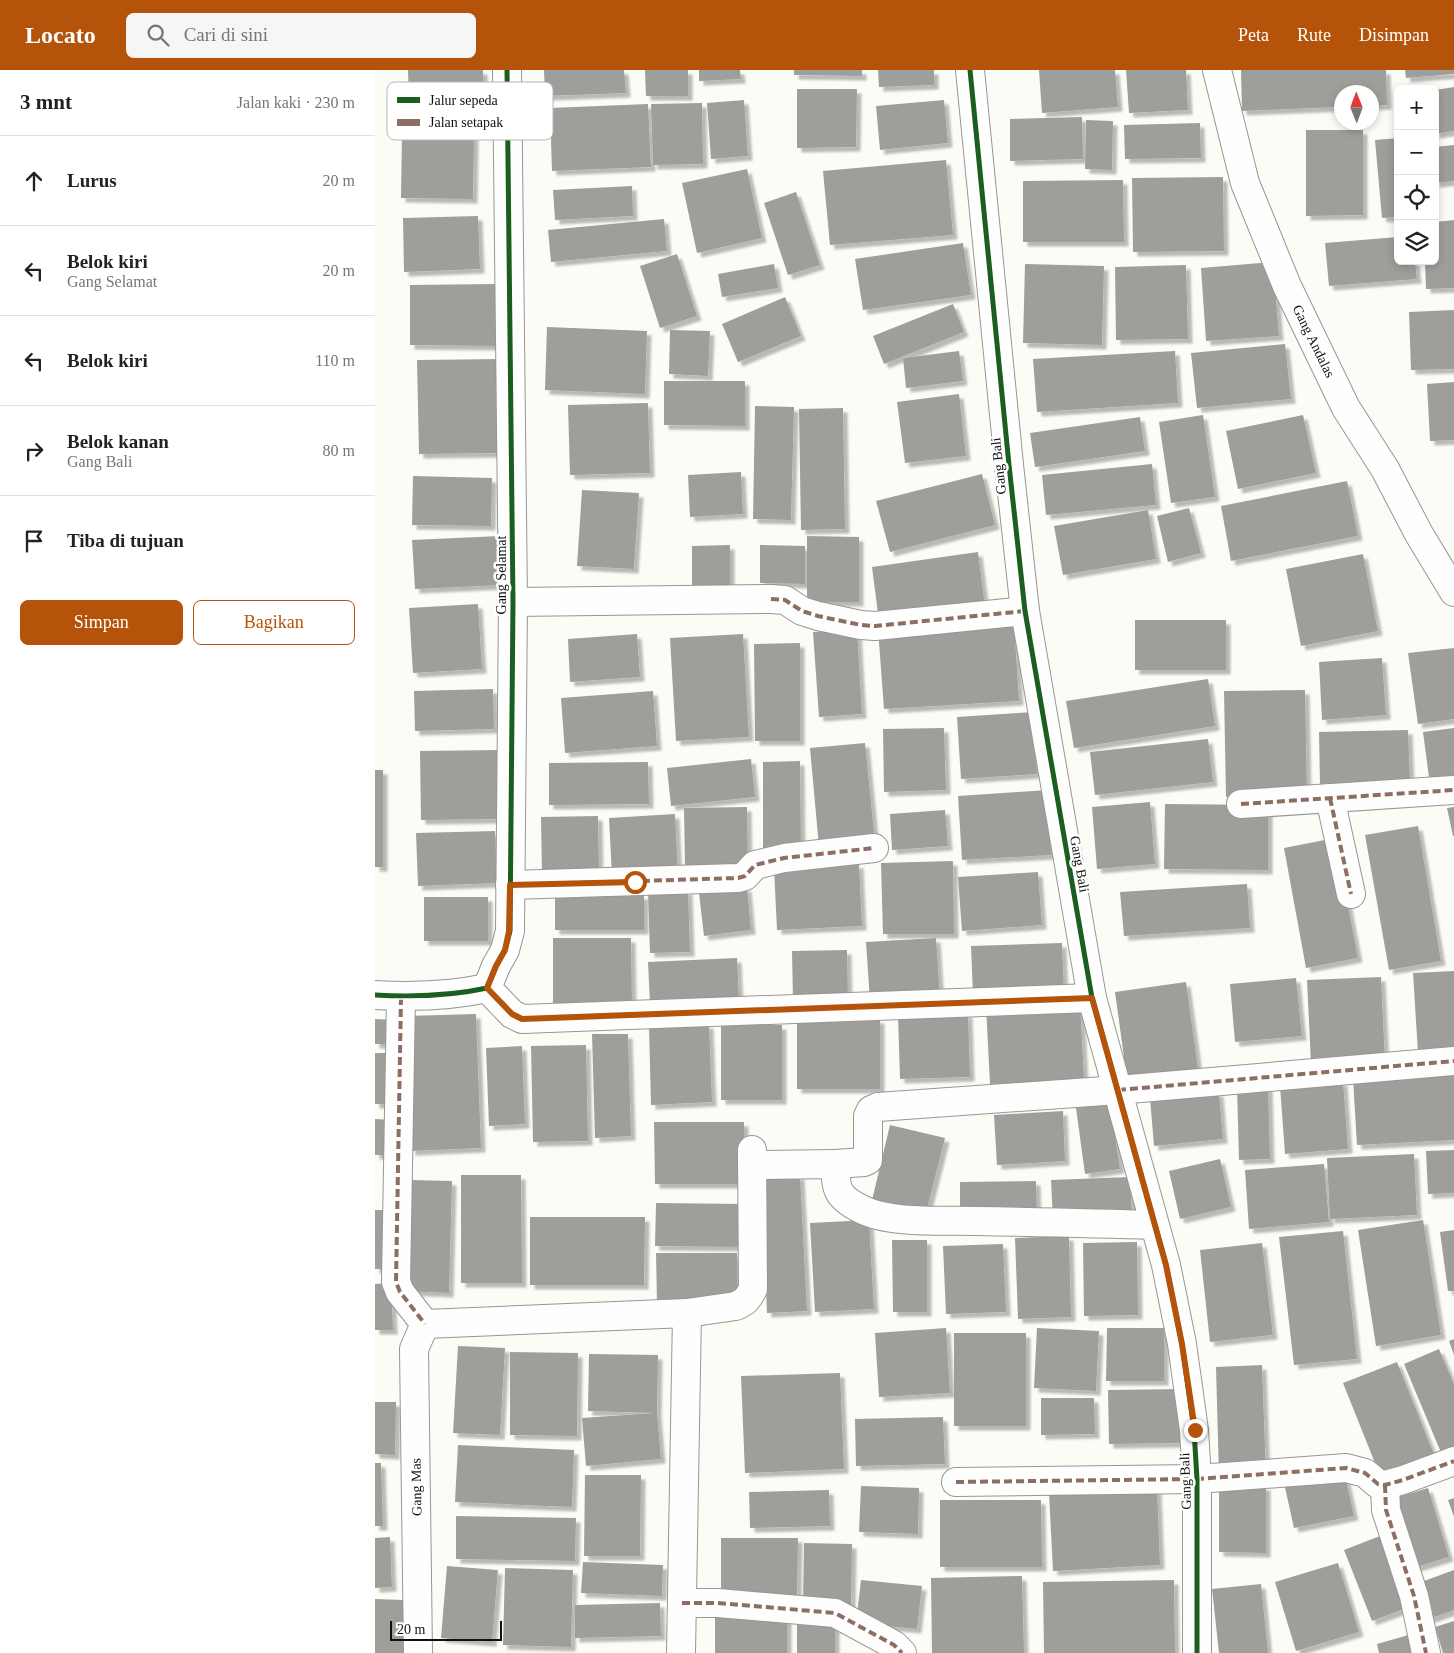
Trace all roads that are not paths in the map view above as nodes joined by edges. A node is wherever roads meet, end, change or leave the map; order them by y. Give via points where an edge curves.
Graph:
1 (970, 70) edge
2 (1217, 70) edge
3 (508, 140) edge
4 (1454, 592) edge
5 (513, 602) junction
6 (1025, 611) junction
7 (1454, 790) edge
8 (1330, 798) junction
9 (1241, 804) dead end
10 (874, 848) dead end
11 (510, 885) junction
12 (1351, 894) dead end
13 (487, 988) junction
14 (388, 996) edge
15 (1092, 998) junction
16 (1454, 1061) edge
17 (1118, 1090) junction
18 (836, 1164) junction
19 (1155, 1225) junction
20 (687, 1313) junction
21 (425, 1324) junction
22 (1454, 1461) edge
23 (1197, 1480) junction
24 (956, 1482) dead end
25 (1385, 1485) junction
26 (682, 1603) junction
27 (417, 1653) edge
28 (681, 1653) edge
29 (902, 1653) edge
30 (1197, 1653) edge
31 (1426, 1653) edge

1 - 6 street, Gang Bali
2 - 4 street, Gang Andalas via 1245,183 1287,286 1346,408 1385,469
3 - 5 street, Gang Selamat
5 - 6 street via 771,599 785,600 818,616 875,626
5 - 11 street, Gang Selamat
6 - 15 street, Gang Bali
7 - 8 street
8 - 9 street
8 - 12 street
10 - 11 street via 784,858 755,865 745,876 738,878
11 - 13 street, Gang Selamat via 509,931 505,950
13 - 14 street via 463,993
13 - 15 street via 512,1014 522,1019
14 - 21 street via 396,1282
15 - 17 street, Gang Bali
16 - 17 street
17 - 18 street via 878,1107 867,1116 868,1160
17 - 19 street, Gang Bali
18 - 19 street via 837,1189 853,1205 877,1216 920,1220
18 - 20 street via 752,1158 753,1289 737,1306
19 - 23 street, Gang Bali via 1182,1344 1195,1430
20 - 21 street
20 - 26 street
21 - 27 street, Gang Mas via 415,1349
22 - 25 street
23 - 24 street
23 - 25 street via 1347,1468 1365,1473 1378,1484
23 - 30 street, Gang Bali
25 - 31 street via 1386,1510 1414,1596
26 - 28 street
26 - 29 street via 835,1613 894,1645

